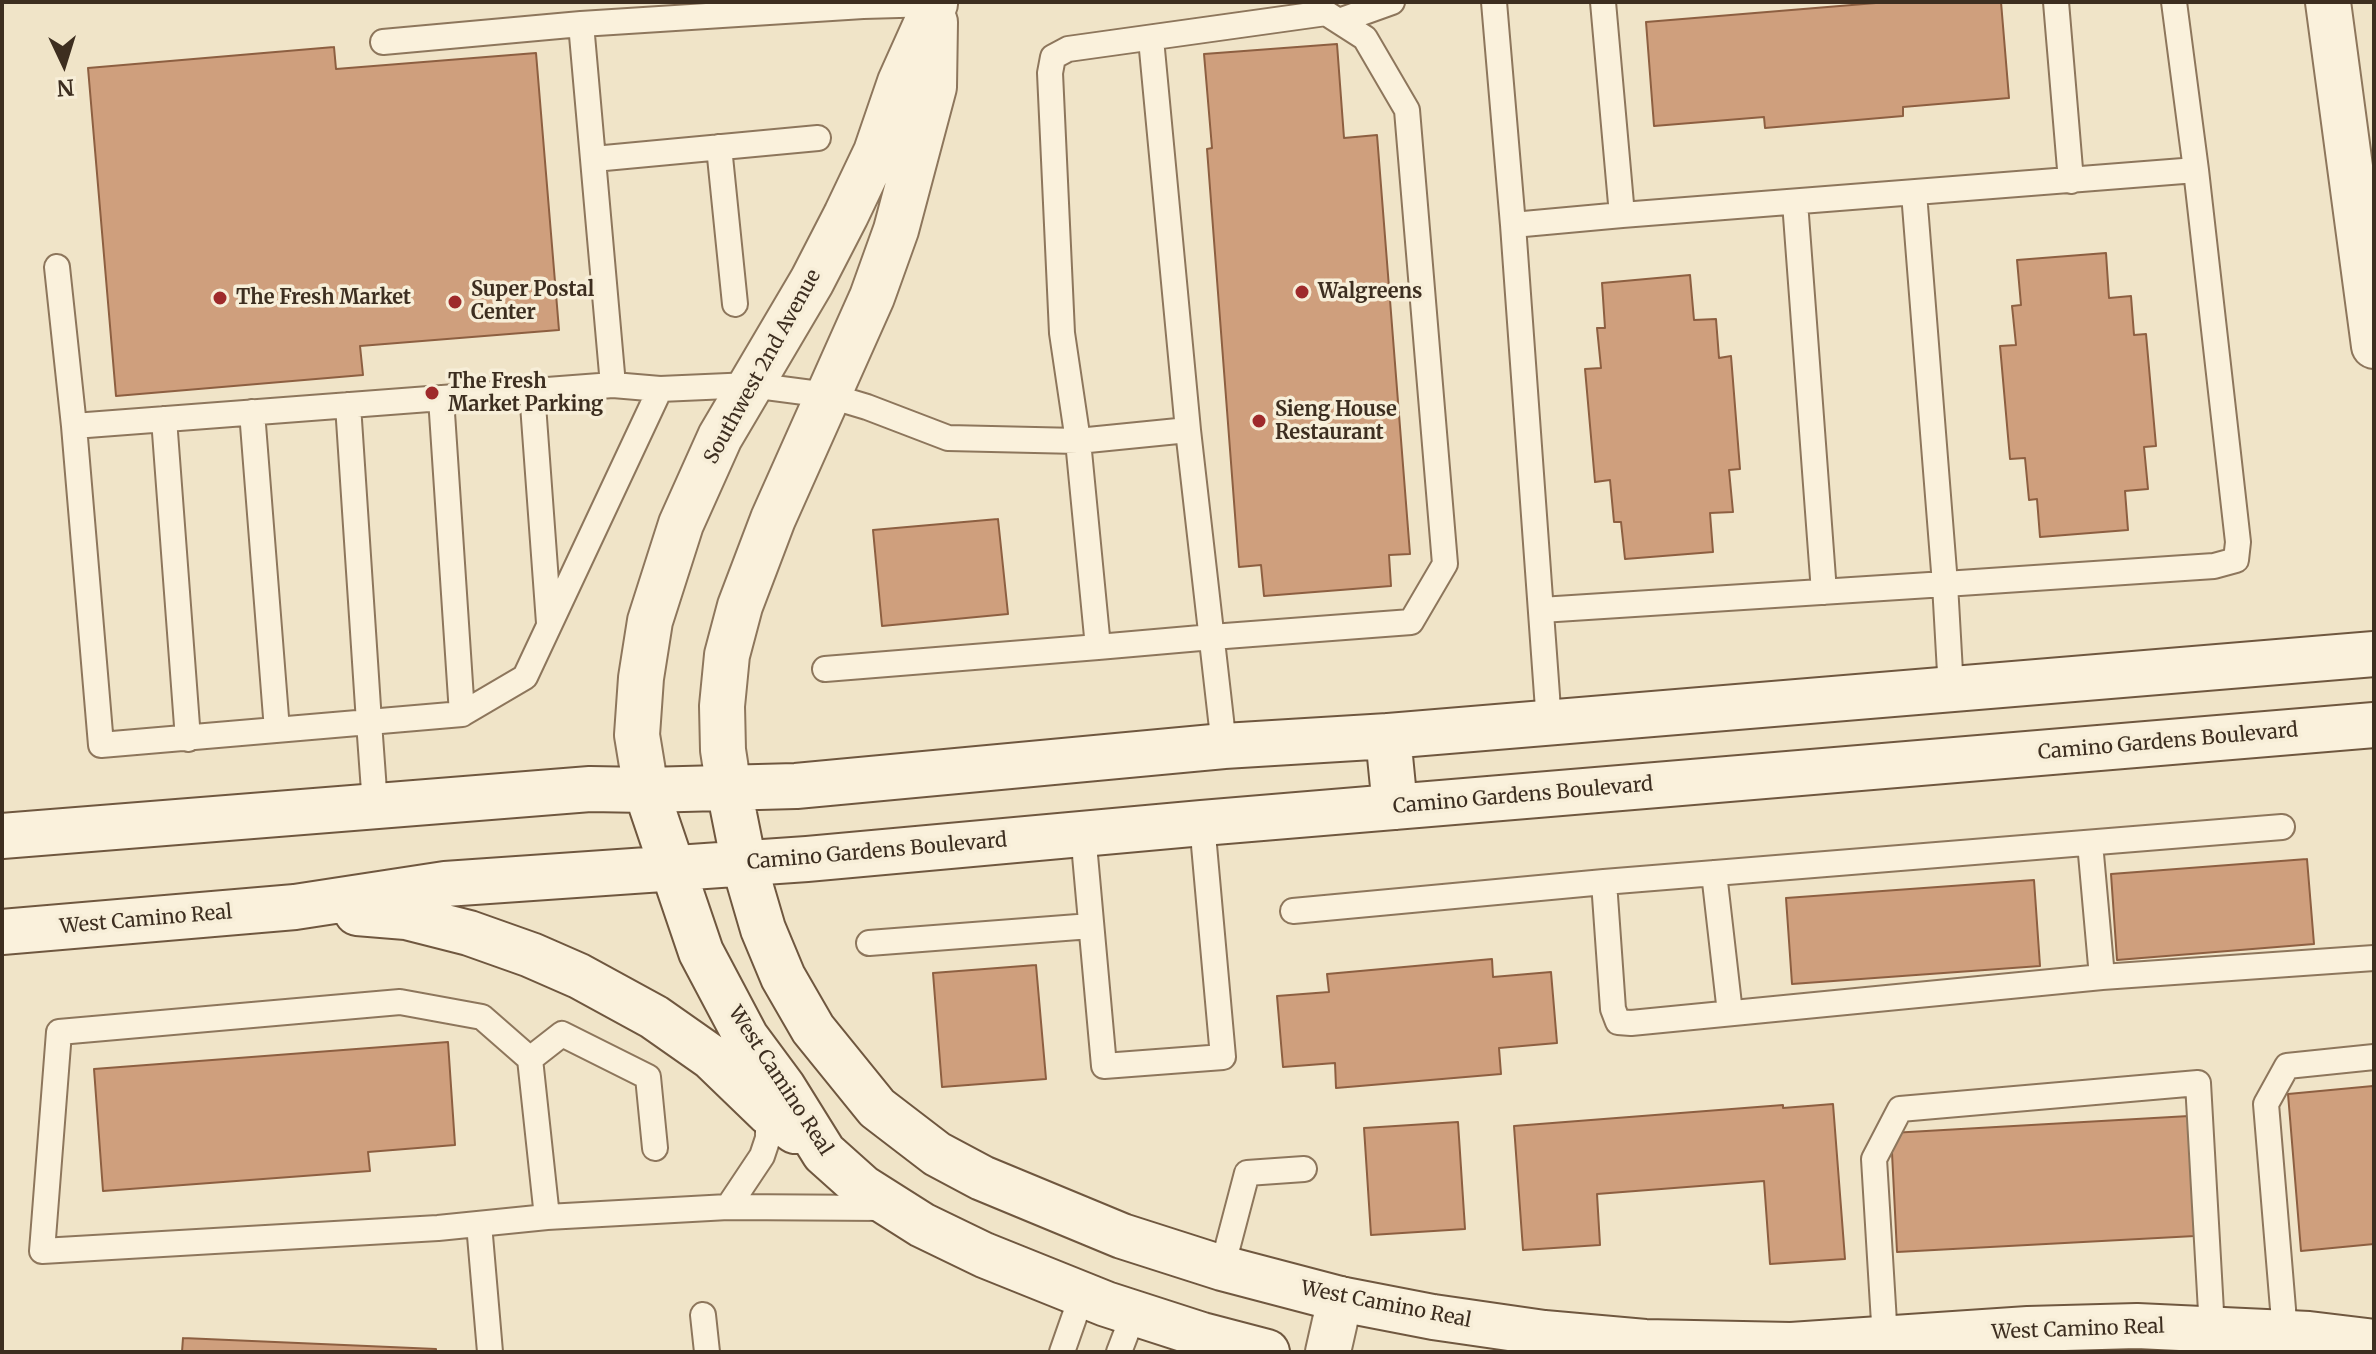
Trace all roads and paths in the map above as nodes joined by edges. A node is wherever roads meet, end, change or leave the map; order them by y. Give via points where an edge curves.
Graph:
1 (1392, 2) edge
2 (1494, 2) edge
3 (1603, 2) edge
4 (2056, 2) edge
5 (2174, 2) edge
6 (2328, 2) edge
7 (935, 3) edge
8 (1339, 21) junction
9 (581, 24) junction
10 (1151, 39) junction
11 (383, 42) dead end
12 (818, 138) dead end
13 (719, 147) junction
14 (594, 159) junction
15 (2196, 170) junction
16 (2071, 181) junction
17 (1914, 193) junction
18 (1795, 202) junction
19 (1622, 215) junction
20 (1513, 225) junction
21 (57, 267) dead end
22 (735, 304) dead end
23 (2374, 346) edge
24 (613, 385) junction
25 (751, 385) junction
26 (660, 389) junction
27 (532, 391) junction
28 (827, 395) junction
29 (441, 398) junction
30 (348, 405) junction
31 (252, 412) junction
32 (164, 419) junction
33 (74, 426) junction
34 (1188, 430) junction
35 (1078, 441) junction
36 (1945, 584) junction
37 (1824, 592) junction
38 (1541, 610) junction
39 (549, 625) junction
40 (1212, 637) junction
41 (1098, 647) junction
42 (2374, 654) edge
43 (825, 669) dead end
44 (1951, 690) junction
45 (462, 714) junction
46 (369, 722) junction
47 (1549, 723) junction
48 (2374, 725) edge
49 (277, 730) junction
50 (1388, 736) junction
51 (188, 739) junction
52 (1224, 746) junction
53 (729, 789) junction
54 (646, 790) junction
55 (375, 805) junction
56 (1395, 807) junction
57 (1202, 823) junction
58 (2282, 827) dead end
59 (1083, 833) junction
60 (2, 836) edge
61 (2090, 843) junction
62 (744, 864) junction
63 (672, 869) junction
64 (1714, 873) junction
65 (1604, 882) junction
66 (295, 907) junction
67 (1293, 911) dead end
68 (1091, 926) junction
69 (2, 932) edge
70 (869, 943) dead end
71 (2374, 958) edge
72 (2102, 977) junction
73 (1730, 1013) junction
74 (2374, 1057) edge
75 (530, 1059) junction
76 (768, 1112) junction
77 (655, 1148) dead end
78 (824, 1153) junction
79 (1304, 1169) dead end
80 (728, 1207) junction
81 (895, 1208) junction
82 (547, 1217) junction
83 (479, 1224) junction
84 (1222, 1268) junction
85 (1082, 1295) junction
86 (1340, 1299) junction
87 (703, 1315) dead end
88 (2212, 1329) junction
89 (1126, 1332) edge
90 (2285, 1333) junction
91 (1885, 1339) junction
92 (2374, 1342) edge
93 (490, 1352) edge
94 (707, 1352) edge
95 (1062, 1352) edge
96 (1267, 1352) edge
97 (1328, 1352) edge

1 - 8 lane
2 - 20 lane
3 - 19 lane
4 - 16 lane
5 - 15 lane
6 - 23 street
7 - 9 lane
7 - 25 street, Southwest 2nd Avenue via 846,215
7 - 28 street via 934,87 914,165 872,297
8 - 10 lane via 1326,13
8 - 40 lane via 1365,38 1407,110 1445,564 1411,622
9 - 11 lane
9 - 14 lane
10 - 34 lane
10 - 35 lane via 1068,49 1053,57 1050,73 1062,333
12 - 13 lane
13 - 14 lane
13 - 22 lane
14 - 24 lane
15 - 16 lane
15 - 36 lane via 2236,560 2214,566
16 - 17 lane
17 - 18 lane
17 - 36 lane
18 - 19 lane
18 - 37 lane
19 - 20 lane
20 - 38 lane
21 - 33 lane
24 - 26 lane
24 - 27 lane
25 - 26 lane
25 - 28 lane
25 - 54 street, Southwest 2nd Avenue via 720,437 681,524 650,621 637,735
26 - 39 lane
27 - 29 lane
27 - 39 lane
28 - 35 lane via 948,438
28 - 53 street via 754,565 727,655 722,706
29 - 30 lane
29 - 45 lane
30 - 31 lane
30 - 46 lane
31 - 32 lane
31 - 49 lane
32 - 33 lane
32 - 51 lane
33 - 51 lane via 101,745
34 - 35 lane
34 - 40 lane
35 - 41 lane
36 - 37 lane
36 - 44 lane
37 - 38 lane
38 - 47 lane
39 - 45 lane via 525,677
40 - 41 lane
40 - 52 lane
41 - 43 lane
42 - 44 street
44 - 47 street
45 - 46 lane
46 - 49 lane
46 - 55 lane
47 - 50 street
48 - 56 street, Camino Gardens Boulevard
49 - 51 lane
50 - 52 street
50 - 56 street
52 - 53 street
53 - 54 street
53 - 62 street, West Camino Real
54 - 55 street via 590,789
54 - 63 street, West Camino Real
55 - 60 street
56 - 57 street, Camino Gardens Boulevard
57 - 59 street, Camino Gardens Boulevard
57 - 68 lane via 1223,1057 1104,1066
58 - 61 lane
59 - 62 street, Camino Gardens Boulevard
59 - 68 lane
61 - 64 lane
61 - 72 lane
62 - 63 street, Camino Gardens Boulevard
62 - 84 street, West Camino Real via 763,929 796,1002 877,1108 937,1154 982,1178 1122,1236
63 - 66 street, West Camino Real via 445,884
63 - 78 street, West Camino Real via 719,987
64 - 65 lane
64 - 73 lane
65 - 67 lane
65 - 73 lane via 1618,1022
66 - 69 street, West Camino Real
66 - 76 street via 406,917 543,960 654,1017 711,1057
68 - 70 lane
71 - 72 lane
72 - 73 lane
74 - 90 lane via 2287,1066 2266,1104
75 - 77 lane via 562,1034 648,1077
75 - 82 lane
75 - 83 lane via 482,1017 400,1002 59,1032 42,1251
76 - 78 street
76 - 80 lane via 762,1156
78 - 81 street, West Camino Real
79 - 84 lane via 1247,1173
80 - 81 lane
80 - 82 lane
81 - 85 street, West Camino Real via 984,1255
82 - 83 lane
83 - 93 lane
84 - 86 street, West Camino Real
85 - 89 street, West Camino Real
85 - 95 lane
86 - 91 street, West Camino Real via 1544,1333 1645,1342 1777,1345
86 - 97 street
87 - 94 lane
88 - 90 street, West Camino Real
88 - 91 street, West Camino Real via 2028,1329
88 - 91 lane via 2198,1083 1900,1109 1874,1159
89 - 96 street, West Camino Real
90 - 92 street, West Camino Real

